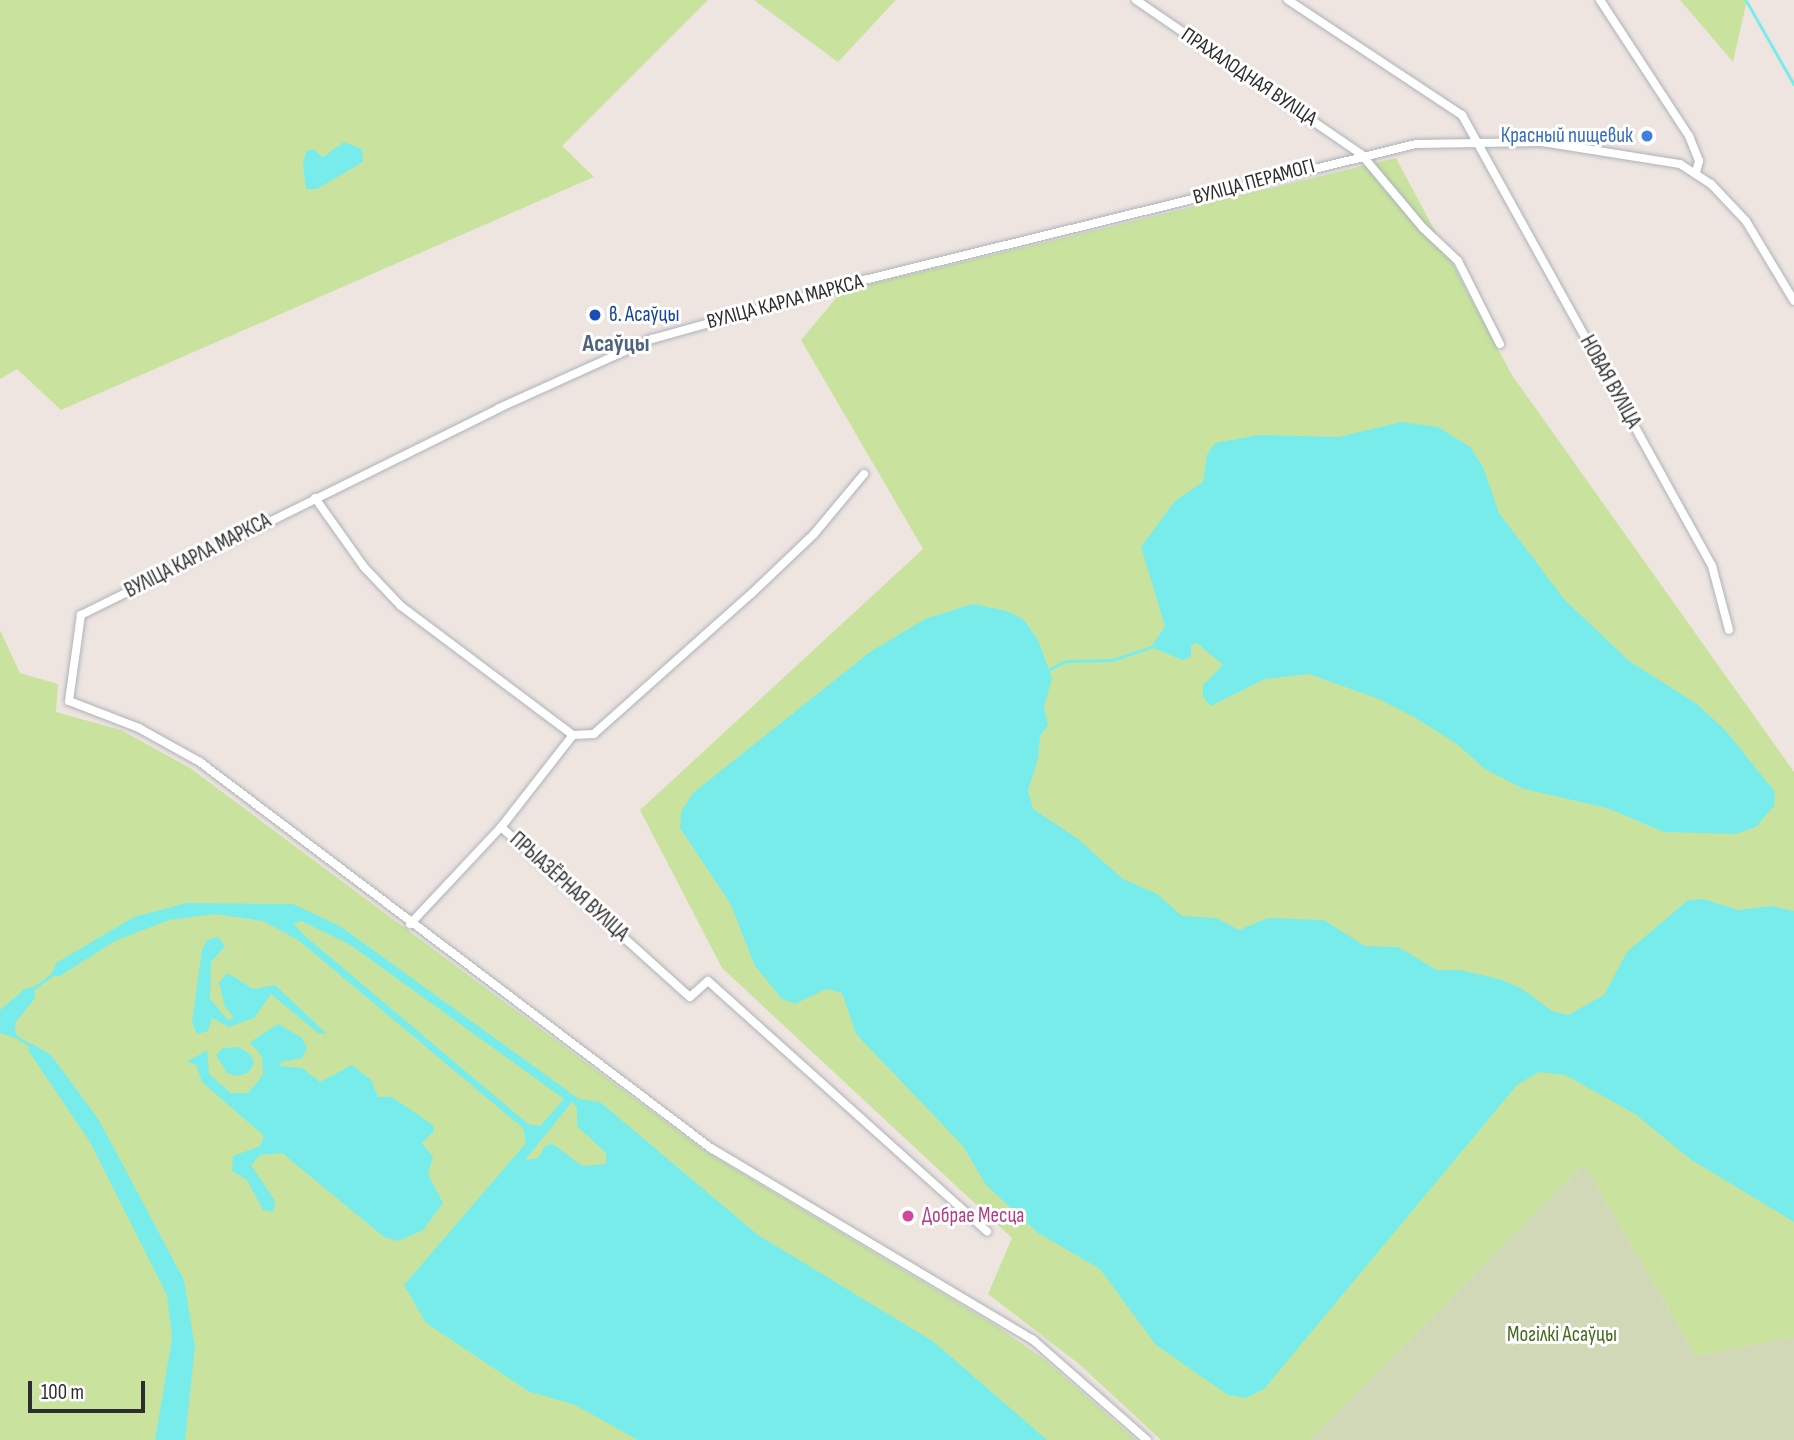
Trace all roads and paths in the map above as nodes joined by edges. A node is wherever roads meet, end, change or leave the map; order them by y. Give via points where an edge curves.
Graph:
1 (1136, 0) edge
2 (1288, 0) edge
3 (1600, 0) edge
4 (1298, 4) edge
5 (1476, 139) junction
6 (1361, 154) junction
7 (1696, 172) junction
8 (1035, 239) joint
9 (1794, 302) edge
10 (1500, 344) dead end
11 (864, 474) dead end
12 (315, 498) junction
13 (1729, 630) dead end
14 (573, 735) junction
15 (501, 827) junction
16 (410, 924) junction
17 (987, 1231) dead end
18 (1147, 1440) edge

1 - 6 street, ПРАХАЛОДНАЯ ВУЛІЦА
2 - 4 street
3 - 7 street via 1689,136 1699,161
4 - 5 street via 1455,108
5 - 6 street, ВУЛІЦА ПЕРАМОГІ
5 - 7 street, ВУЛІЦА ПЕРАМОГІ via 1648,155
5 - 13 street, НОВАЯ ВУЛІЦА via 1712,566
6 - 8 street, ВУЛІЦА ПЕРАМОГІ
6 - 10 street, ПРАХАЛОДНАЯ ВУЛІЦА via 1423,228 1458,261
7 - 9 street, ВУЛІЦА ПЕРАМОГІ via 1746,221
8 - 12 street, ВУЛІЦА КАРЛА МАРКСА via 652,339
11 - 14 street via 814,534 752,593 594,733
12 - 14 street via 364,566 401,606
12 - 16 street, ВУЛІЦА КАРЛА МАРКСА via 81,615 69,701 139,728 200,762
14 - 15 street, ПРЫАЗЁРНАЯ ВУЛІЦА
15 - 16 street
15 - 17 street, ПРЫАЗЁРНАЯ ВУЛІЦА via 690,997 708,981
16 - 18 street via 712,1149 1033,1340

